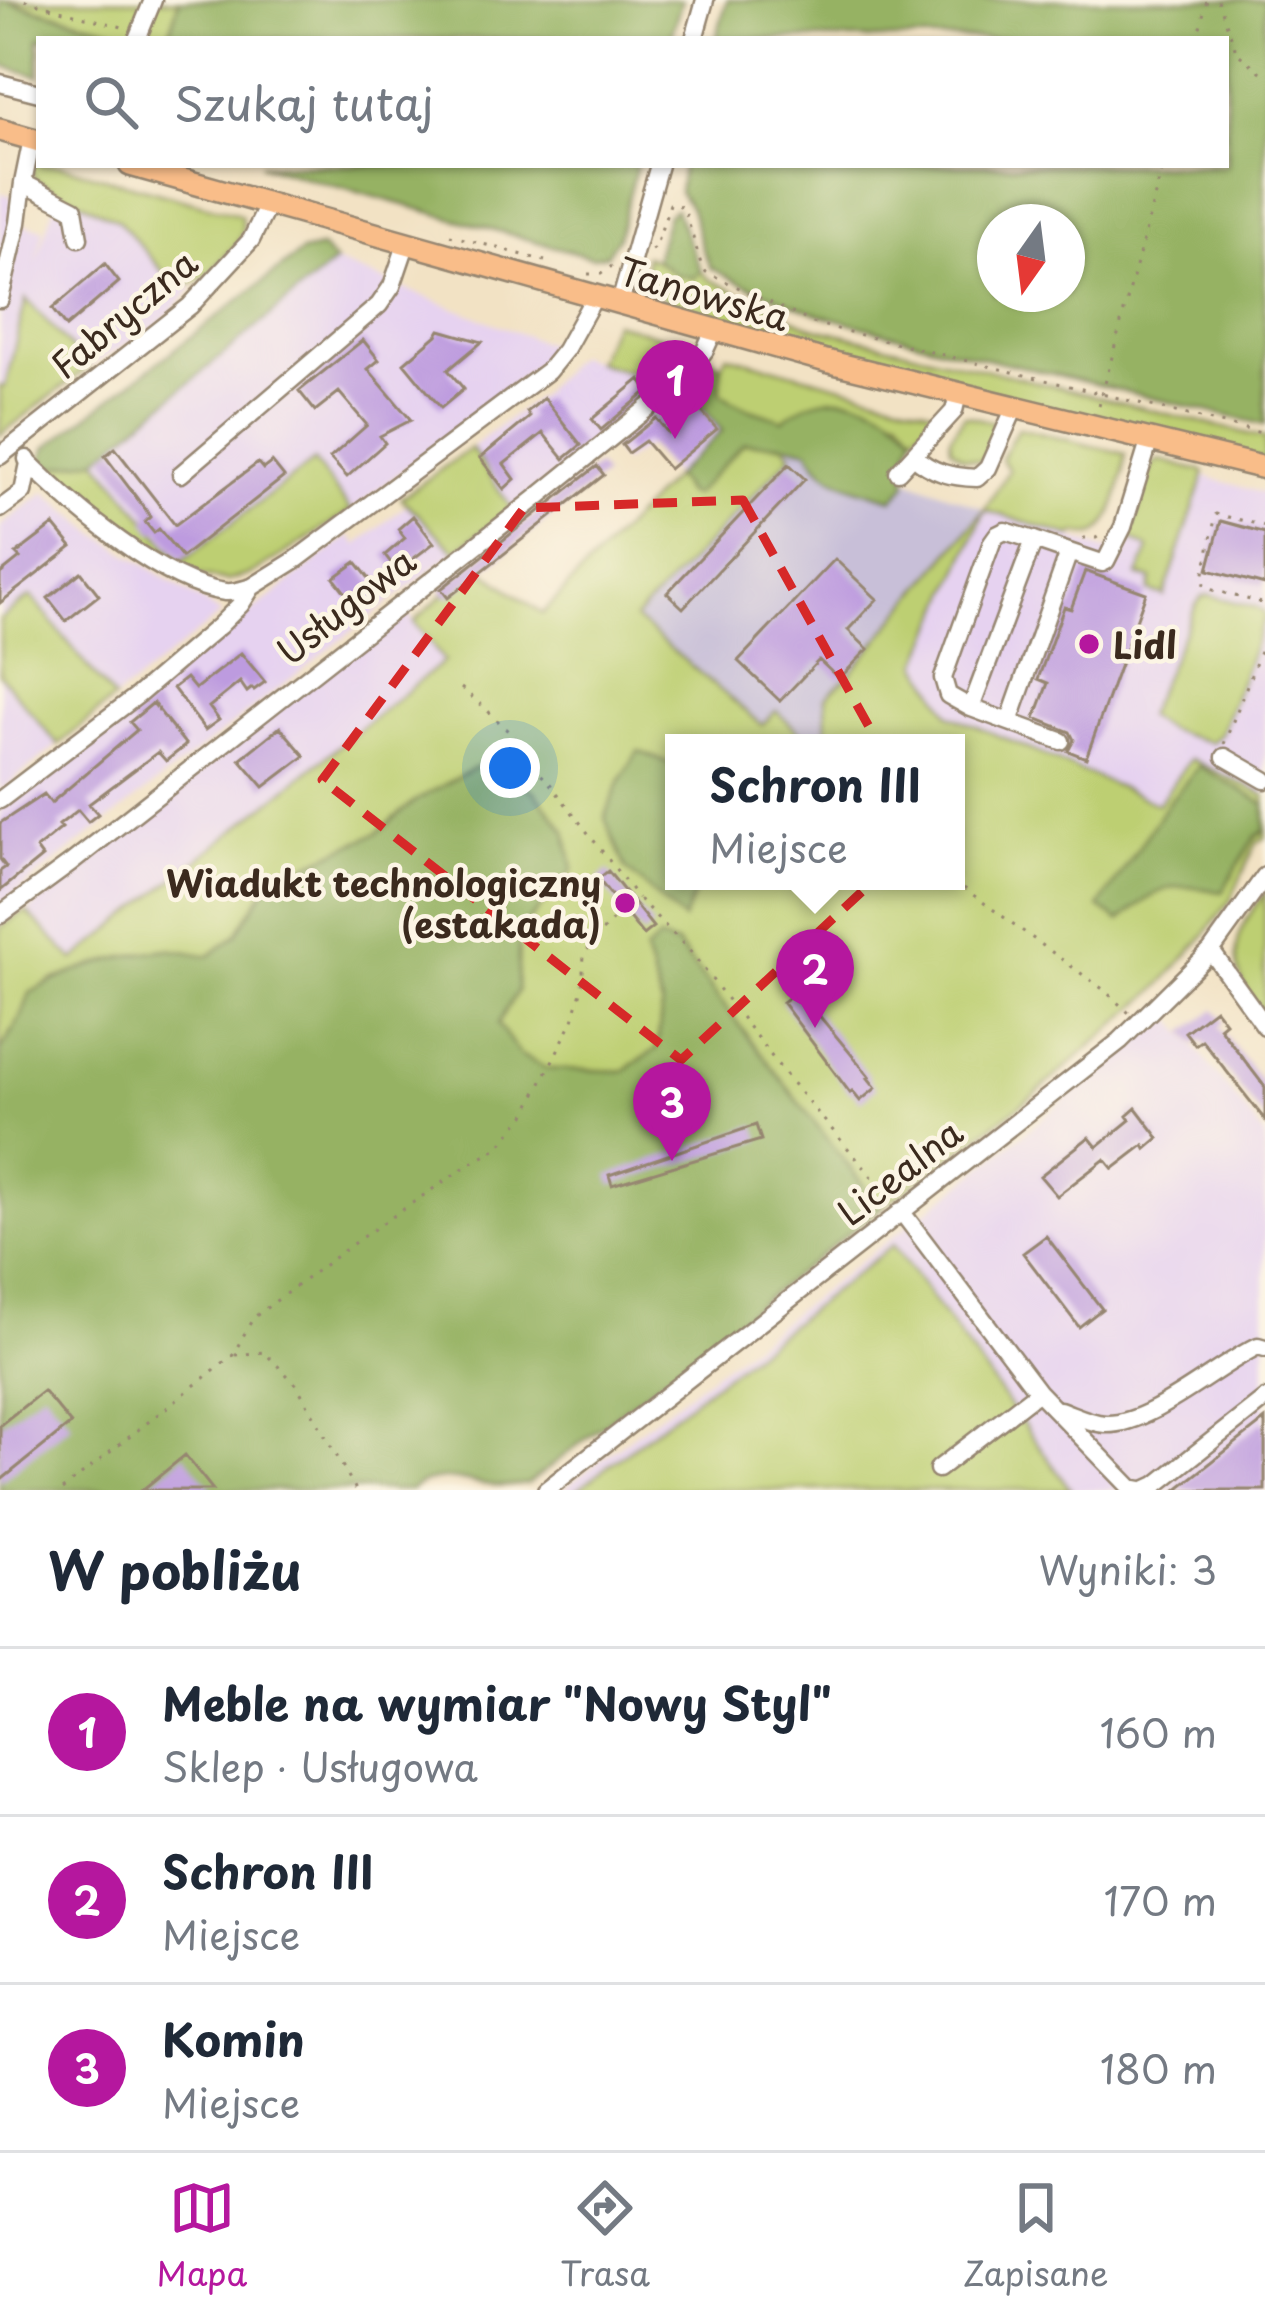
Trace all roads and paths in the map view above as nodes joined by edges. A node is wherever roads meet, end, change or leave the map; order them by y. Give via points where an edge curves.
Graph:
1 (25, 0) edge
2 (153, 0) edge
3 (705, 0) edge
4 (1208, 0) edge
5 (1218, 0) edge
6 (50, 3) edge
7 (139, 36) edge
8 (695, 36) edge
9 (1198, 36) edge
10 (1265, 75) edge
11 (0, 82) edge
12 (36, 92) edge
13 (0, 130) edge
14 (35, 140) edge
15 (141, 168) edge
16 (658, 168) edge
17 (1162, 168) edge
18 (23, 183) junction
19 (269, 203) junction
20 (79, 238) dead end
21 (407, 242) junction
22 (645, 249) dead end
23 (595, 296) junction
24 (0, 298) edge
25 (620, 303) junction
26 (145, 316) dead end
27 (714, 330) junction
28 (158, 332) junction
29 (958, 394) junction
30 (1102, 394) junction
31 (1015, 407) junction
32 (1094, 425) junction
33 (1265, 434) edge
34 (1150, 439) junction
35 (18, 442) junction
36 (0, 456) edge
37 (914, 456) junction
38 (29, 463) junction
39 (1265, 468) edge
40 (898, 472) dead end
41 (182, 474) dead end
42 (0, 509) edge
43 (1265, 526) edge
44 (1108, 530) dead end
45 (1034, 540) junction
46 (1073, 554) junction
47 (252, 587) junction
48 (1265, 604) edge
49 (1265, 639) edge
50 (460, 688) dead end
51 (971, 708) junction
52 (1009, 722) junction
53 (1061, 741) dead end
54 (1226, 757) joint
55 (1265, 780) edge
56 (0, 800) edge
57 (1265, 876) edge
58 (965, 889) edge
59 (640, 900) junction
60 (0, 915) edge
61 (1211, 951) junction
62 (1139, 1022) junction
63 (1265, 1026) edge
64 (901, 1211) junction
65 (1265, 1348) edge
66 (233, 1355) junction
67 (1038, 1392) junction
68 (1265, 1399) edge
69 (1053, 1408) junction
70 (938, 1468) dead end
71 (62, 1490) edge
72 (356, 1490) edge
73 (546, 1490) edge
74 (1143, 1490) edge

1 - 6 path
2 - 7 street
3 - 8 street
4 - 9 path
5 - 10 path via 1237,53
6 - 7 path
11 - 12 street
13 - 14 main road
14 - 18 street
15 - 19 main road, Tanowska
16 - 25 street
17 - 30 path
18 - 20 street via 74,209
18 - 24 street
19 - 21 main road, Tanowska
19 - 28 street, Fabryczna via 251,240
21 - 23 main road, Tanowska
21 - 41 street via 379,305
22 - 30 path via 655,248 666,210 676,204 706,272 813,322
23 - 25 main road, Tanowska
23 - 47 street, Usługowa via 548,371
25 - 27 main road, Tanowska
26 - 28 street
27 - 29 main road, Tanowska
27 - 60 street, Usługowa via 694,366 660,398
28 - 35 street, Fabryczna
29 - 31 main road, Tanowska
29 - 37 street
30 - 32 path
30 - 33 path
31 - 32 main road, Tanowska
31 - 37 street via 976,478 953,477
32 - 34 main road, Tanowska
34 - 39 main road, Tanowska
34 - 46 street via 1106,561
35 - 36 street, Fabryczna
35 - 38 street
37 - 40 street
38 - 42 street via 23,492
38 - 47 street via 156,565 228,593
43 - 48 path via 1216,514 1203,578 1209,589
44 - 46 path via 1082,538
45 - 46 street
45 - 51 street
45 - 51 street via 1005,531 992,542 943,678 948,694
46 - 52 street
47 - 56 street, Usługowa via 138,695
49 - 54 path via 1222,747
50 - 59 path via 527,749
51 - 52 street
52 - 53 street
54 - 55 street
57 - 61 street, Licealna
58 - 62 path
59 - 64 path
59 - 66 path via 584,955 572,1020 525,1115 498,1148 253,1318
61 - 62 street, Licealna
61 - 63 street
62 - 64 street, Licealna
64 - 67 street
64 - 73 street, Licealna
65 - 69 street via 1244,1352 1137,1417 1108,1424
66 - 71 path
66 - 72 path via 264,1352 296,1384
67 - 69 street
67 - 70 street
68 - 74 street
69 - 74 street via 1131,1488

